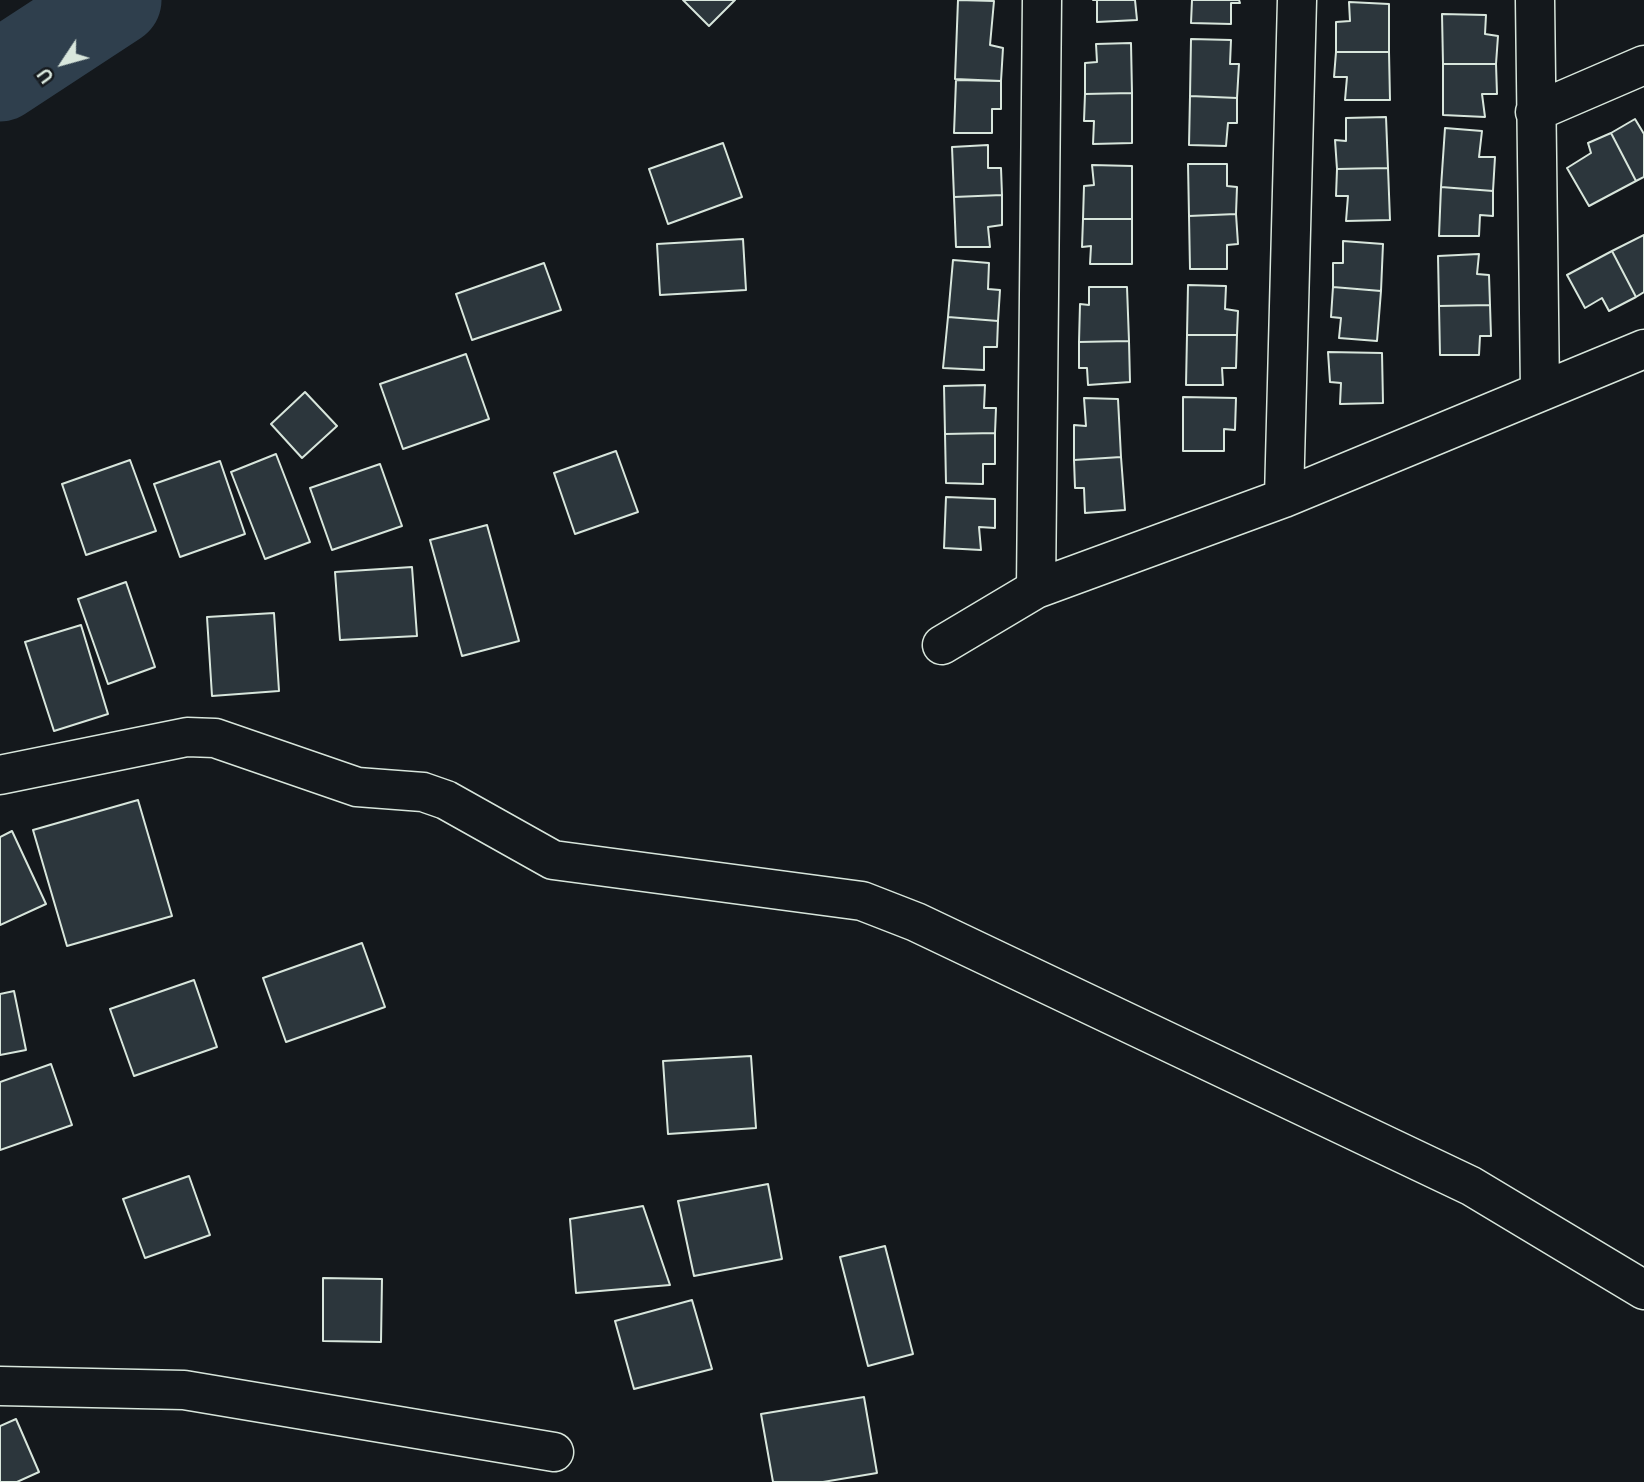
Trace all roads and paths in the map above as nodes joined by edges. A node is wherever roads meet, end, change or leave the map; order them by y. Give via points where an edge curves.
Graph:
1 (1042, 0) edge
2 (1297, 0) edge
3 (1535, 0) edge
4 (1644, 65) edge
5 (1535, 112) junction
6 (1644, 349) edge
7 (1540, 391) junction
8 (1283, 498) junction
9 (1036, 589) junction
10 (942, 645) dead end
11 (0, 775) edge
12 (1644, 1290) edge
13 (0, 1386) edge
14 (554, 1452) dead end

1 - 9 street
2 - 8 street
3 - 5 street
4 - 5 street
5 - 7 street
6 - 7 street
7 - 8 street
8 - 9 street
9 - 10 street
11 - 12 street via 187,737 215,738 357,787 423,792 446,800 553,860 862,901 916,922 1471,1186
13 - 14 street via 184,1391

